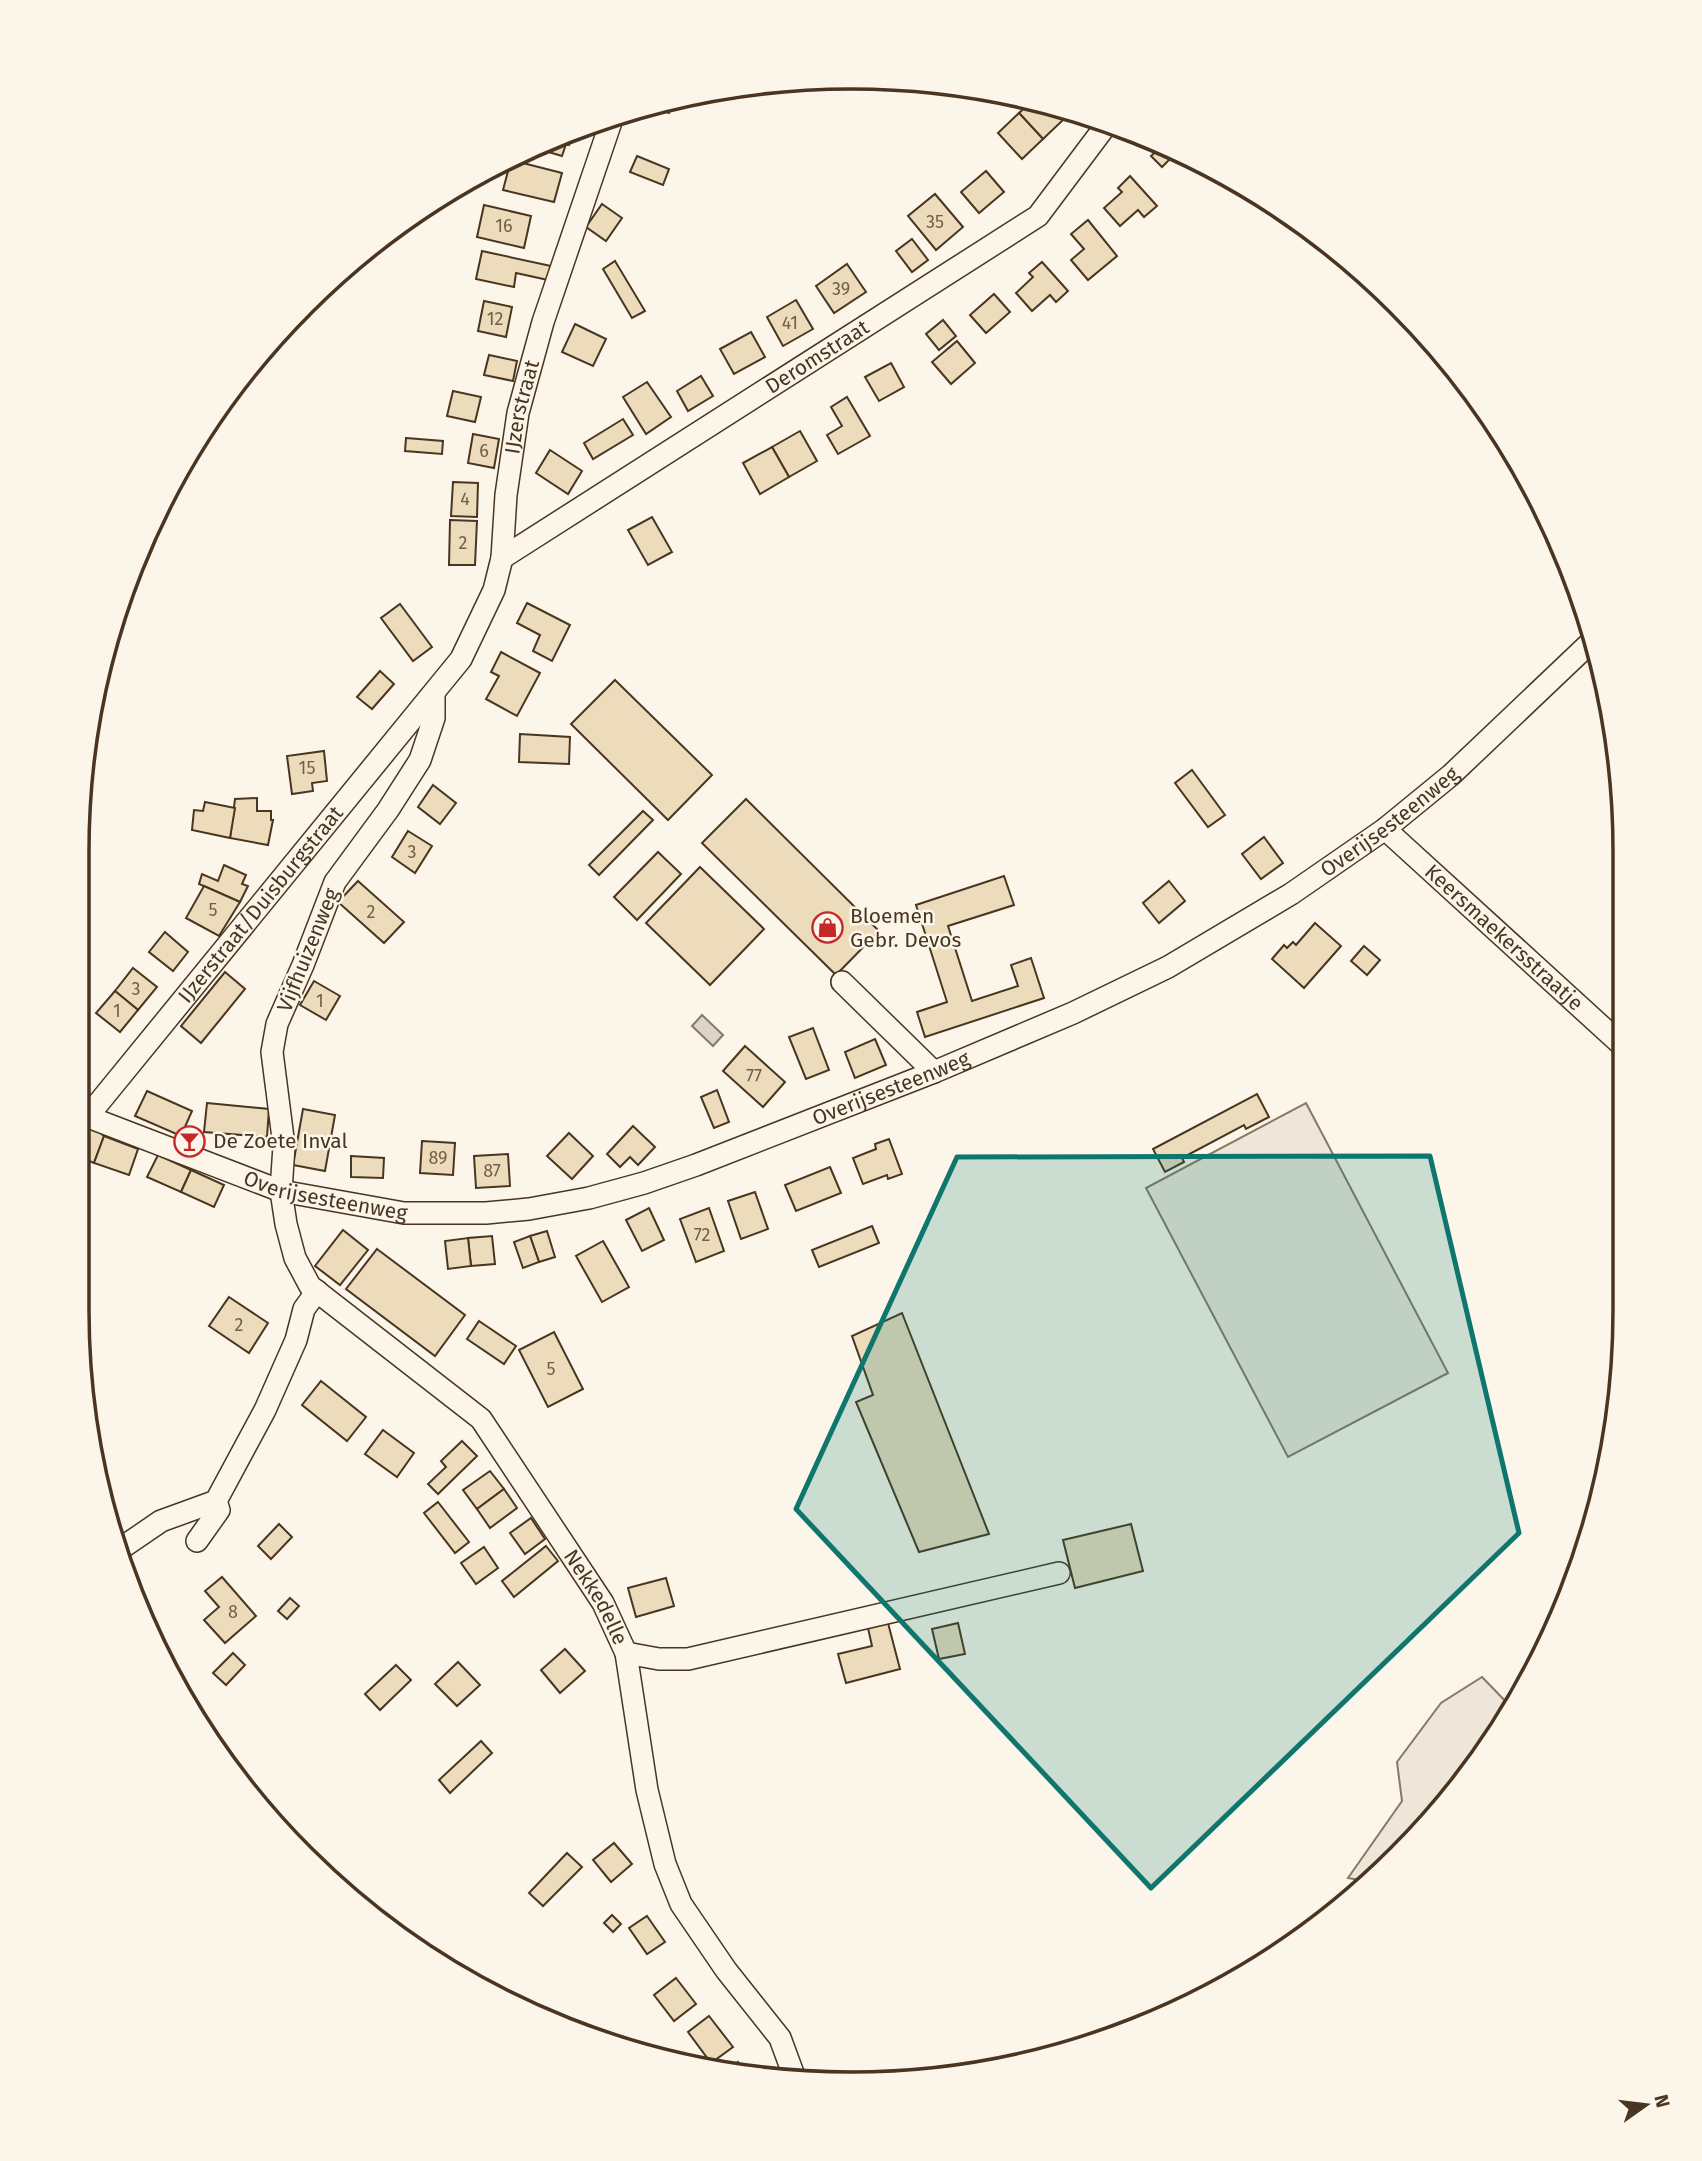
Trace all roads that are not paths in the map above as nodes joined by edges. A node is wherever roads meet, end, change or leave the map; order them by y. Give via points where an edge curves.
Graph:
1 (609, 129) edge
2 (1101, 132) edge
3 (502, 558) junction
4 (1585, 648) edge
5 (433, 694) junction
6 (1385, 829) junction
7 (842, 982) dead end
8 (1613, 1037) edge
9 (934, 1072) junction
10 (89, 1107) edge
11 (89, 1116) edge
12 (281, 1191) junction
13 (317, 1291) junction
14 (216, 1501) junction
15 (197, 1541) dead end
16 (127, 1544) edge
17 (1059, 1573) dead end
18 (626, 1653) junction
19 (791, 2069) edge

1 - 3 street, IJzerstraat via 543,322 518,413
2 - 3 street, Deromstraat via 1038,216
3 - 5 street, IJzerstraat via 494,590 461,659
4 - 6 street, Overijsesteenweg via 1451,775
5 - 10 street, IJzerstraat/Duisburgstraat
5 - 12 street, Vijfhuizenweg via 435,718 420,760 335,882 278,1024 272,1052 284,1146
6 - 8 street, Keersmaekersstraatje
6 - 9 street, Overijsesteenweg via 1291,894 1168,967
7 - 9 street
9 - 12 street, Overijsesteenweg via 696,1165 553,1205 486,1213 404,1213
11 - 12 street, Overijsesteenweg
12 - 13 street, Nekkedelle via 295,1258
13 - 14 street via 304,1309 296,1340 265,1410
13 - 18 street, Nekkedelle via 481,1419 603,1603
14 - 15 street via 219,1510
14 - 16 street via 161,1521
17 - 18 street via 688,1659
18 - 19 street, Nekkedelle via 647,1790 665,1864 681,1904 780,2038

